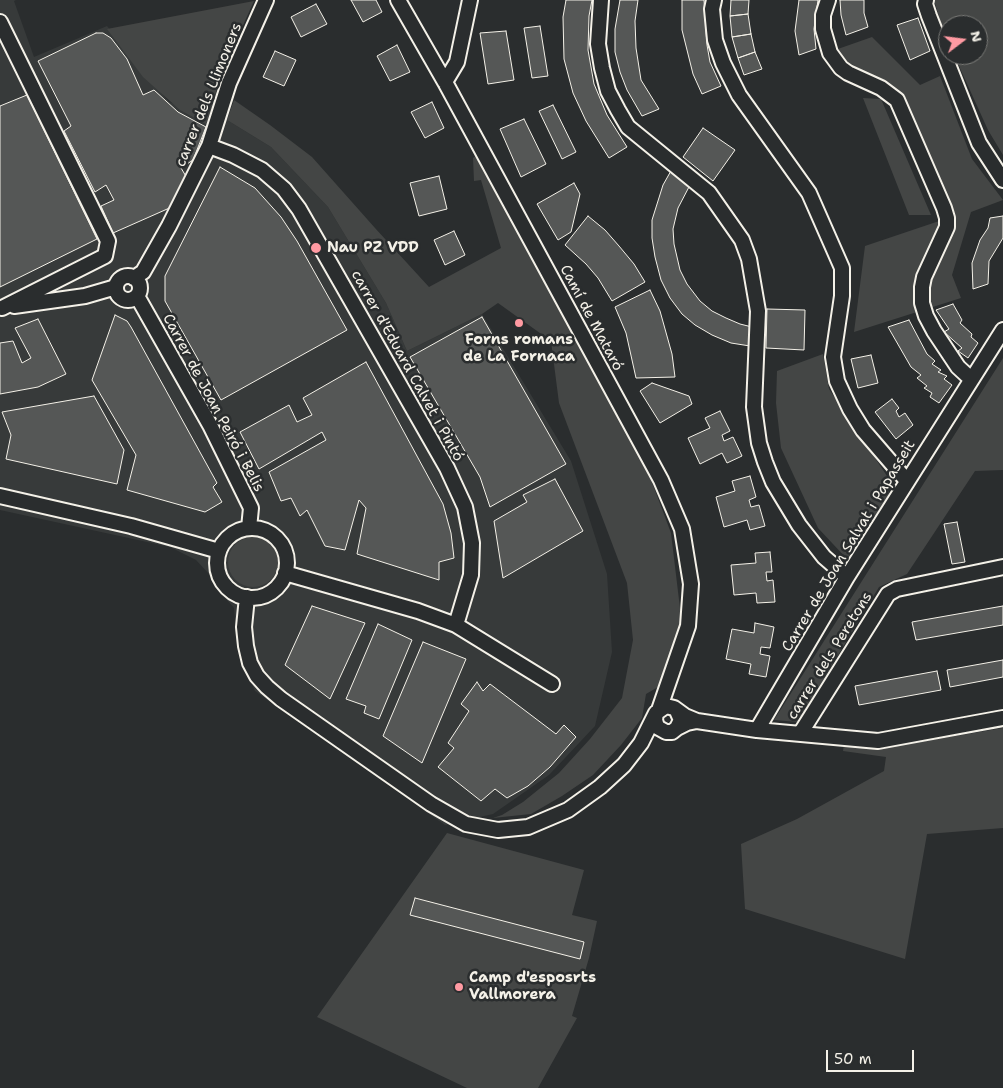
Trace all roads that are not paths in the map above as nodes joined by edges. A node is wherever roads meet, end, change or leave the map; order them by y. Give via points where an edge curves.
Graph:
1 (266, 0) edge
2 (398, 0) edge
3 (470, 0) edge
4 (601, 0) edge
5 (714, 0) edge
6 (828, 0) edge
7 (926, 0) edge
8 (0, 22) edge
9 (445, 82) junction
10 (209, 146) junction
11 (1003, 180) edge
12 (134, 278) junction
13 (116, 286) junction
14 (137, 296) junction
15 (1, 308) edge
16 (1003, 330) edge
17 (971, 379) junction
18 (906, 481) junction
19 (0, 496) edge
20 (249, 528) junction
21 (219, 551) junction
22 (1003, 567) edge
23 (285, 573) junction
24 (847, 577) junction
25 (247, 597) junction
26 (456, 625) junction
27 (674, 668) junction
28 (552, 684) dead end
29 (675, 709) junction
30 (658, 711) junction
31 (1003, 718) edge
32 (697, 721) junction
33 (671, 730) junction
34 (757, 730) junction
35 (800, 734) junction
36 (641, 743) junction

1 - 10 street, carrer dels Llimoners via 229,83
2 - 9 street, Camí de Mataró
3 - 9 street via 457,62
4 - 24 street via 598,44 602,68 608,90 628,127 709,194 742,240 749,259 758,311 754,407 765,462 799,525 824,557
5 - 18 street via 715,40 738,95 809,193 842,268 842,296 833,357 837,381 863,430
6 - 17 street via 822,29 830,53 848,73 882,88 897,100 944,208 947,227 924,277 922,303 934,331 958,367
7 - 11 street via 929,16 979,143
8 - 15 street via 108,241 105,256
9 - 27 street, Camí de Mataró via 661,480 682,529 691,584 688,626
10 - 12 street, carrer dels Llimoners via 164,234 142,272
10 - 26 street, carrer d'Eduard Calvet i Pintó via 262,170 284,189 299,209 447,468 464,506 472,544 471,575
12 - 13 street via 126,276
12 - 14 street via 140,288
13 - 14 street via 124,299
13 - 15 street via 85,296
14 - 20 street, Carrer de Joan Peiró i Belis via 210,426 251,508
16 - 17 street, Carrer de Joan Salvat i Papasseit
17 - 18 street, Carrer de Joan Salvat i Papasseit
18 - 24 street, Carrer de Joan Salvat i Papasseit
19 - 21 street via 131,526
20 - 21 street via 231,535
20 - 23 street via 262,529 280,542 287,564
21 - 25 street via 217,563 222,580 236,594
22 - 35 street, carrer dels Peretons via 897,589 888,594
23 - 25 street via 270,592 259,597
23 - 26 street
24 - 34 street, Carrer de Joan Salvat i Papasseit
25 - 36 street, Camí de Mataró via 246,646 250,663 267,687 431,804 466,824 498,830 528,827 568,810 624,765
26 - 28 street
27 - 29 street, Camí de Mataró
27 - 30 street, Camí de Mataró
29 - 30 street via 666,706
29 - 32 street
29 - 33 street via 680,720
30 - 33 street via 657,726
30 - 36 street, Camí de Mataró
31 - 35 street via 878,741
32 - 33 street
32 - 34 street
33 - 36 street
34 - 35 street

